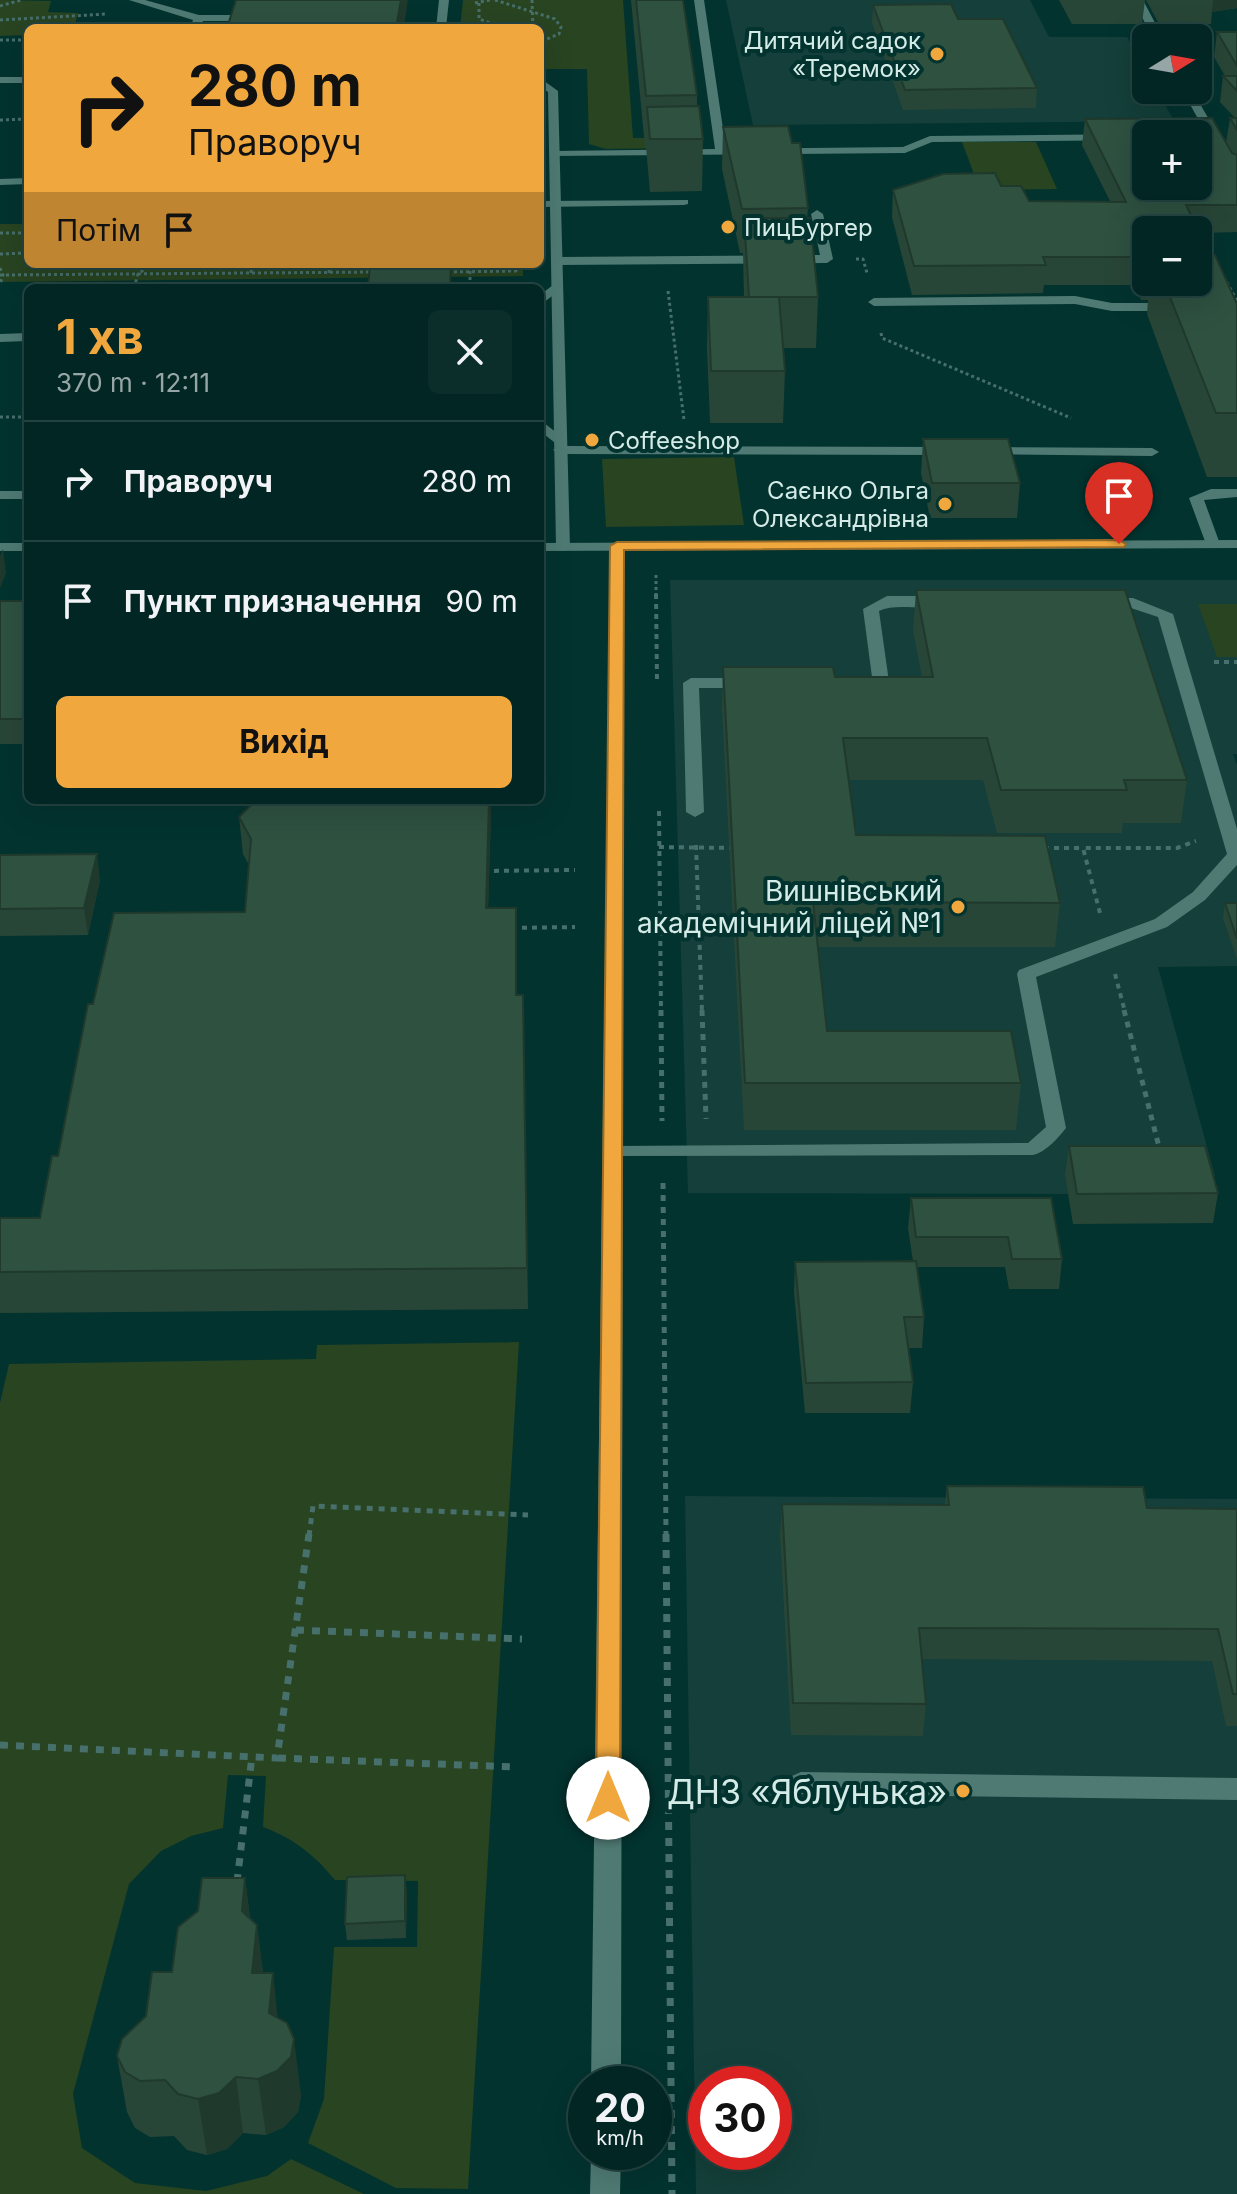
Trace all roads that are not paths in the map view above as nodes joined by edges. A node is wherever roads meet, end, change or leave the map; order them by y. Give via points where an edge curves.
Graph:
1 (134, 0) edge
2 (444, 0) edge
3 (699, 0) edge
4 (1138, 0) edge
5 (272, 18) edge
6 (197, 23) edge
7 (441, 24) edge
8 (1151, 24) edge
9 (0, 80) edge
10 (24, 80) edge
11 (544, 84) edge
12 (1132, 137) edge
13 (1212, 137) edge
14 (721, 152) junction
15 (554, 154) junction
16 (1237, 178) edge
17 (24, 181) edge
18 (0, 182) edge
19 (684, 202) dead end
20 (555, 203) junction
21 (544, 204) edge
22 (817, 214) dead end
23 (557, 261) junction
24 (557, 288) junction
25 (544, 298) edge
26 (874, 302) road end
27 (1190, 307) edge
28 (24, 337) edge
29 (0, 338) edge
30 (544, 428) edge
31 (560, 446) junction
32 (1152, 452) dead end
33 (1237, 493) edge
34 (0, 495) edge
35 (24, 495) edge
36 (1213, 544) junction
37 (1237, 544) edge
38 (617, 546) junction
39 (0, 547) edge
40 (24, 547) edge
41 (544, 547) edge
42 (563, 547) junction
43 (964, 601) edge
44 (1087, 603) edge
45 (849, 682) edge
46 (770, 683) edge
47 (695, 812) road end
48 (613, 1152) junction
49 (801, 1783) dead end
50 (1237, 1789) edge
51 (606, 2066) edge
52 (606, 2170) edge
53 (605, 2194) edge

1 - 6 street
2 - 7 street
3 - 14 street
4 - 8 street
5 - 6 street
9 - 10 street
11 - 15 street via 553,91
12 - 14 street via 930,139 905,150
13 - 16 street
14 - 15 street
15 - 20 street
17 - 18 street
19 - 20 street
20 - 21 street
20 - 23 street
22 - 23 street via 827,259
23 - 24 street
24 - 25 street
24 - 31 street
26 - 27 street via 1075,300 1112,307
28 - 29 street
30 - 31 street
31 - 32 street
31 - 42 street
33 - 36 street via 1196,498
34 - 35 street
36 - 37 street
36 - 38 street
38 - 42 street
38 - 48 street
39 - 40 street
41 - 42 street
43 - 45 street via 887,601 871,609 881,682
44 - 48 street via 1133,603 1165,614 1236,855 1199,896 1161,923 1026,974 1056,1128 1033,1149
46 - 47 street via 691,683
48 - 51 street
49 - 50 street
52 - 53 street

